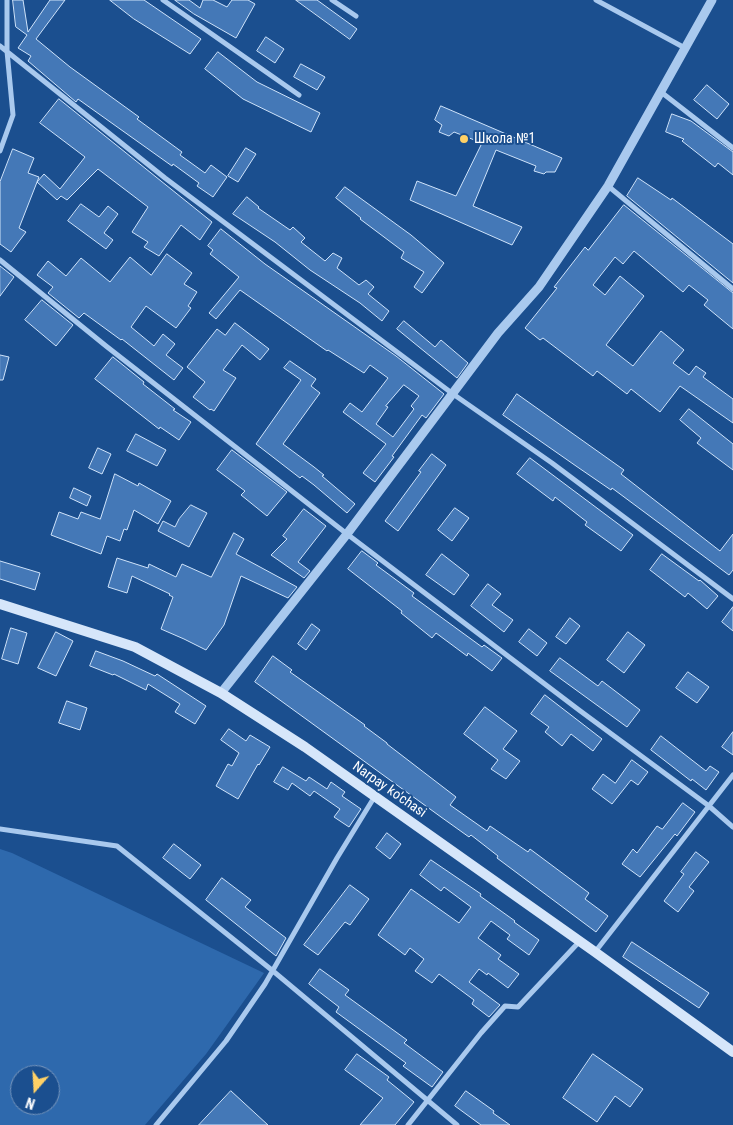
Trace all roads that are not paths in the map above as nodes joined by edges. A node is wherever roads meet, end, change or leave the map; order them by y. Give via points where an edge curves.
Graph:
1 (7, 0) edge
2 (163, 0) edge
3 (332, 0) edge
4 (596, 0) edge
5 (712, 0) edge
6 (356, 16) dead end
7 (0, 46) edge
8 (685, 48) junction
9 (7, 51) junction
10 (661, 92) junction
11 (299, 95) dead end
12 (733, 148) edge
13 (0, 151) edge
14 (608, 186) junction
15 (0, 260) edge
16 (733, 289) edge
17 (453, 394) junction
18 (347, 534) junction
19 (733, 599) edge
20 (0, 604) edge
21 (220, 693) junction
22 (733, 775) edge
23 (375, 796) junction
24 (709, 806) junction
25 (733, 827) edge
26 (0, 829) edge
27 (580, 941) junction
28 (595, 952) junction
29 (273, 971) junction
30 (733, 1052) edge
31 (427, 1100) junction
32 (156, 1125) edge
33 (408, 1125) edge
34 (457, 1125) edge

1 - 9 street
2 - 11 street
3 - 6 street
4 - 8 street
5 - 8 street
7 - 9 street
8 - 10 street
9 - 13 street via 13,115
9 - 17 street via 165,178
10 - 12 street
10 - 14 street
14 - 16 street
14 - 17 street via 539,287 498,333
15 - 18 street
17 - 18 street
17 - 19 street
18 - 21 street
18 - 24 street
20 - 21 main road, Narpay ko'chasi via 135,647
21 - 23 main road, Narpay ko'chasi
22 - 24 street
23 - 27 main road, Narpay ko'chasi
23 - 29 street
24 - 25 street
24 - 28 street
26 - 29 street via 117,846
27 - 28 main road, Narpay ko'chasi
27 - 31 street via 518,1007 505,1006
28 - 30 main road, Narpay ko'chasi
29 - 31 street
29 - 32 street via 226,1041
31 - 33 street
31 - 34 street

